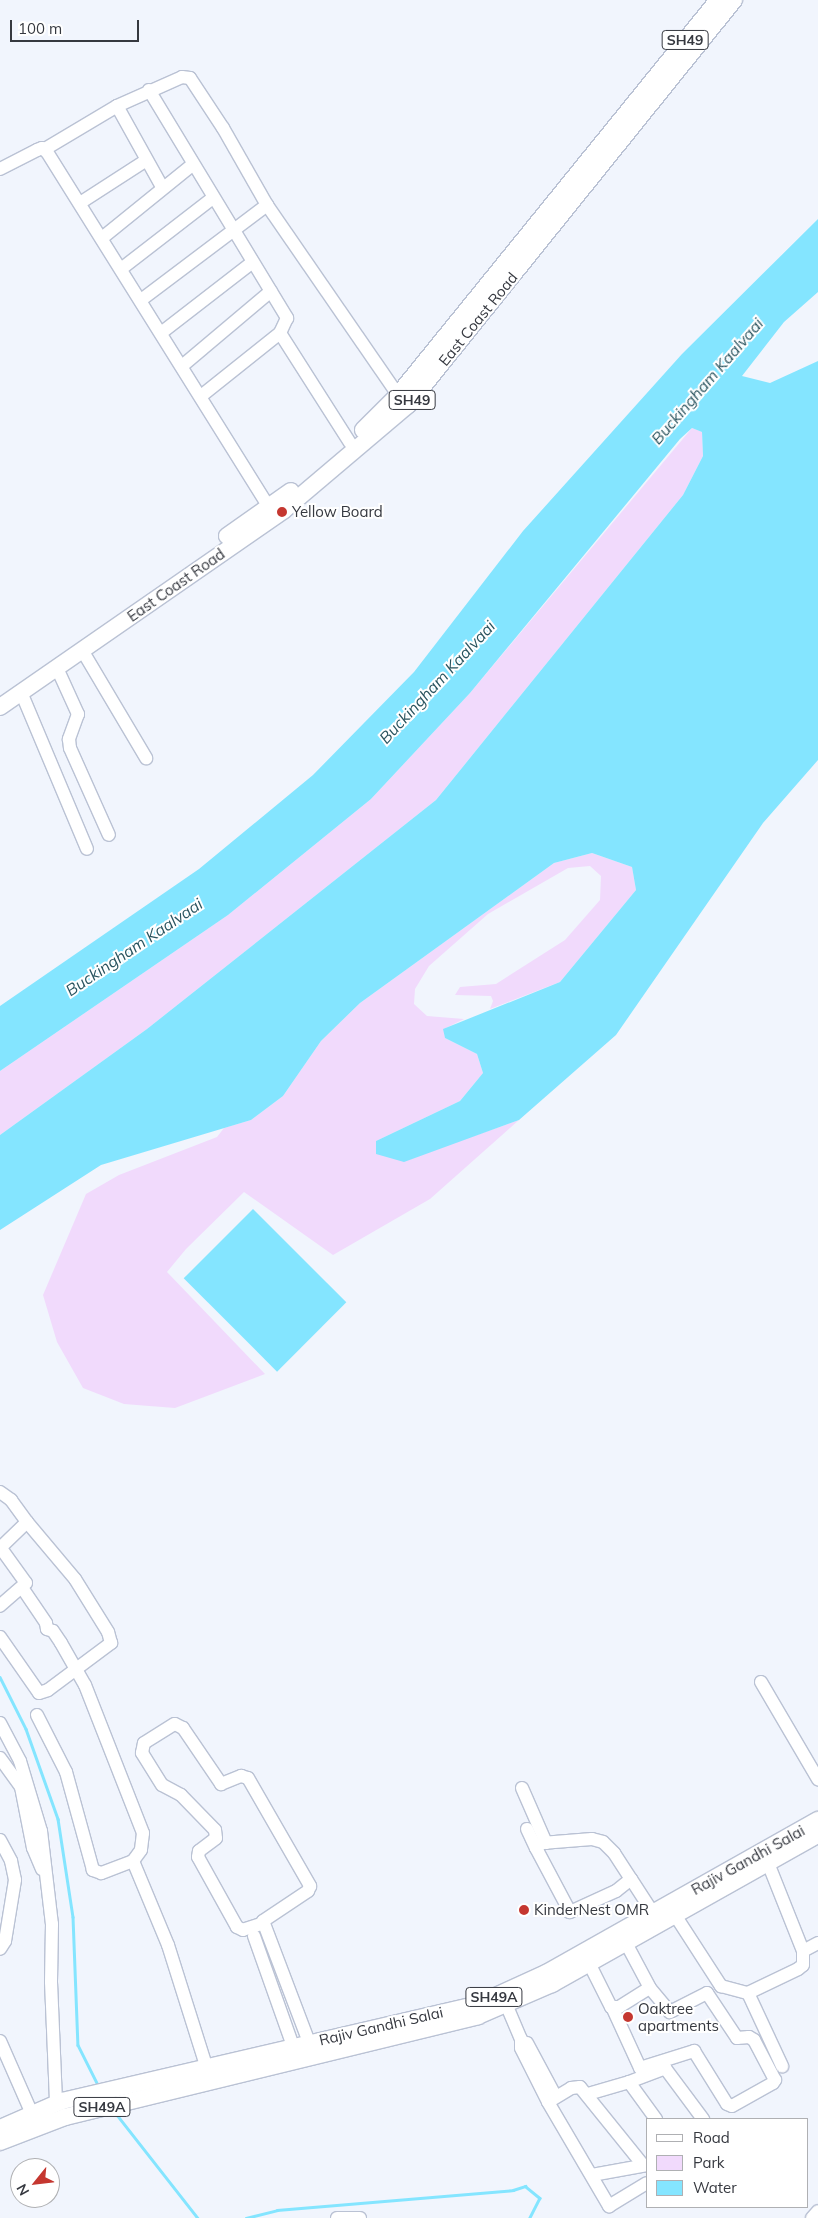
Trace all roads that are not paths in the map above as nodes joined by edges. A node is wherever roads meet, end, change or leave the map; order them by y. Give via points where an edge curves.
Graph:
1 (718, 0) edge
2 (734, 0) edge
3 (657, 85) junction
4 (149, 90) junction
5 (117, 106) junction
6 (44, 149) junction
7 (146, 161) junction
8 (192, 164) junction
9 (0, 168) edge
10 (162, 187) junction
11 (213, 198) junction
12 (80, 203) junction
13 (267, 205) junction
14 (233, 230) junction
15 (102, 238) junction
16 (253, 262) junction
17 (122, 269) junction
18 (271, 291) junction
19 (140, 300) junction
20 (161, 333) junction
21 (280, 333) junction
22 (182, 366) junction
23 (398, 395) junction
24 (201, 396) junction
25 (350, 443) junction
26 (268, 506) junction
27 (82, 650) junction
28 (57, 668) junction
29 (21, 692) junction
30 (0, 694) edge
31 (0, 707) edge
32 (146, 758) dead end
33 (109, 835) dead end
34 (87, 849) dead end
35 (0, 1492) edge
36 (27, 1522) junction
37 (0, 1547) edge
38 (25, 1586) junction
39 (0, 1606) edge
40 (0, 1637) edge
41 (78, 1668) junction
42 (761, 1682) dead end
43 (37, 1715) dead end
44 (0, 1723) edge
45 (0, 1758) edge
46 (818, 1779) edge
47 (522, 1788) dead end
48 (818, 1820) edge
49 (527, 1829) dead end
50 (818, 1835) edge
51 (0, 1840) edge
52 (541, 1845) junction
53 (133, 1861) junction
54 (768, 1863) junction
55 (631, 1879) junction
56 (46, 1881) junction
57 (653, 1913) junction
58 (675, 1915) junction
59 (264, 1922) junction
60 (254, 1936) dead end
61 (626, 1942) junction
62 (818, 1944) edge
63 (0, 1949) edge
64 (803, 1951) junction
65 (589, 1963) junction
66 (650, 1988) junction
67 (748, 1993) junction
68 (506, 2004) junction
69 (613, 2009) junction
70 (0, 2041) edge
71 (293, 2046) junction
72 (311, 2050) junction
73 (206, 2066) junction
74 (782, 2066) dead end
75 (665, 2068) junction
76 (629, 2082) junction
77 (211, 2084) junction
78 (138, 2091) junction
79 (588, 2094) junction
80 (552, 2100) junction
81 (724, 2106) dead end
82 (61, 2107) junction
83 (32, 2114) junction
84 (655, 2118) edge
85 (702, 2118) edge
86 (0, 2128) edge
87 (0, 2142) edge
88 (645, 2165) edge
89 (592, 2175) junction
90 (646, 2184) edge
91 (818, 2211) edge
92 (337, 2218) edge
93 (360, 2218) edge
94 (812, 2218) edge

1 - 3 main road, East Coast Road / SH49
2 - 3 main road, East Coast Road / SH49
3 - 23 main road, East Coast Road / SH49
3 - 27 main road, East Coast Road / SH49 via 408,405 284,510
4 - 5 street
4 - 8 street
4 - 13 street via 182,77 190,78
5 - 6 street
5 - 7 street
6 - 9 street
6 - 12 street
7 - 10 street
7 - 12 street
8 - 10 street
8 - 11 street
10 - 15 street
11 - 14 street
11 - 17 street
12 - 15 street
13 - 14 street
13 - 23 street
14 - 16 street
14 - 19 street
15 - 17 street
16 - 18 street
16 - 20 street
17 - 19 street
18 - 21 street via 286,315
18 - 22 street
19 - 20 street
20 - 22 street
21 - 24 street
21 - 25 street
22 - 24 street
23 - 25 main road, East Coast Road / SH49
24 - 26 street
25 - 26 main road, East Coast Road / SH49
26 - 30 main road, East Coast Road / SH49 via 92,634
27 - 28 main road, East Coast Road / SH49
27 - 32 street
28 - 29 main road, East Coast Road / SH49
28 - 33 street via 78,714 69,738 70,748
29 - 31 main road, East Coast Road / SH49
29 - 34 street
35 - 36 street via 11,1500
36 - 37 street
36 - 41 street via 74,1579 111,1639 106,1649
37 - 38 street
38 - 39 street
38 - 41 street
40 - 41 street via 39,1693
41 - 53 street via 143,1833 141,1850
42 - 46 street
43 - 53 street via 66,1772 93,1870 101,1873
44 - 56 street via 20,1762 32,1797 41,1831
45 - 56 street via 20,1787 33,1848
47 - 52 street
48 - 57 main road, Rajiv Gandhi Salai / SH49A
49 - 52 street
50 - 54 main road, Rajiv Gandhi Salai / SH49A
51 - 63 street via 11,1861 15,1880 5,1941
52 - 55 street via 598,1839 614,1853
52 - 55 street via 570,1912 616,1891
53 - 73 street via 168,1945
54 - 58 main road, Rajiv Gandhi Salai / SH49A
54 - 64 street
55 - 57 street
56 - 82 street via 52,1924 51,1982
57 - 72 main road, Rajiv Gandhi Salai / SH49A via 546,1973 478,2004
58 - 61 main road, Rajiv Gandhi Salai / SH49A
58 - 67 street via 721,1986
59 - 59 street via 265,1918 308,1892 310,1886 248,1778 241,1776 220,1784 183,1728 175,1724 144,1743 142,1753 162,1785 181,1795 215,1830 216,1838 199,1851 198,1857 237,1927 243,1930
59 - 72 street
60 - 71 street
61 - 65 main road, Rajiv Gandhi Salai / SH49A
61 - 66 street
62 - 64 street
64 - 67 street via 803,1965 798,1970
65 - 68 main road, Rajiv Gandhi Salai / SH49A
65 - 69 street
66 - 69 street
66 - 69 street via 670,2012 708,1993 737,2038 754,2040 773,2083 732,2106 727,2104 694,2052 640,2068
67 - 74 street
68 - 72 main road, Rajiv Gandhi Salai / SH49A via 478,2016
68 - 80 street via 521,2039 521,2048
70 - 83 street
71 - 72 main road, Rajiv Gandhi Salai / SH49A
71 - 73 main road, Rajiv Gandhi Salai / SH49A
72 - 77 main road, Rajiv Gandhi Salai / SH49A
73 - 77 street
73 - 78 main road, Rajiv Gandhi Salai / SH49A
75 - 76 street
75 - 81 street via 686,2060 692,2062
75 - 85 street
76 - 79 street
76 - 84 street
77 - 78 main road, Rajiv Gandhi Salai / SH49A
78 - 82 main road, Rajiv Gandhi Salai / SH49A
79 - 80 street via 580,2087
79 - 88 street
80 - 89 street
82 - 83 main road, Rajiv Gandhi Salai / SH49A
82 - 87 main road, Rajiv Gandhi Salai / SH49A
83 - 86 main road, Rajiv Gandhi Salai / SH49A
88 - 89 street
89 - 90 street via 609,2206
91 - 94 street
92 - 93 street

